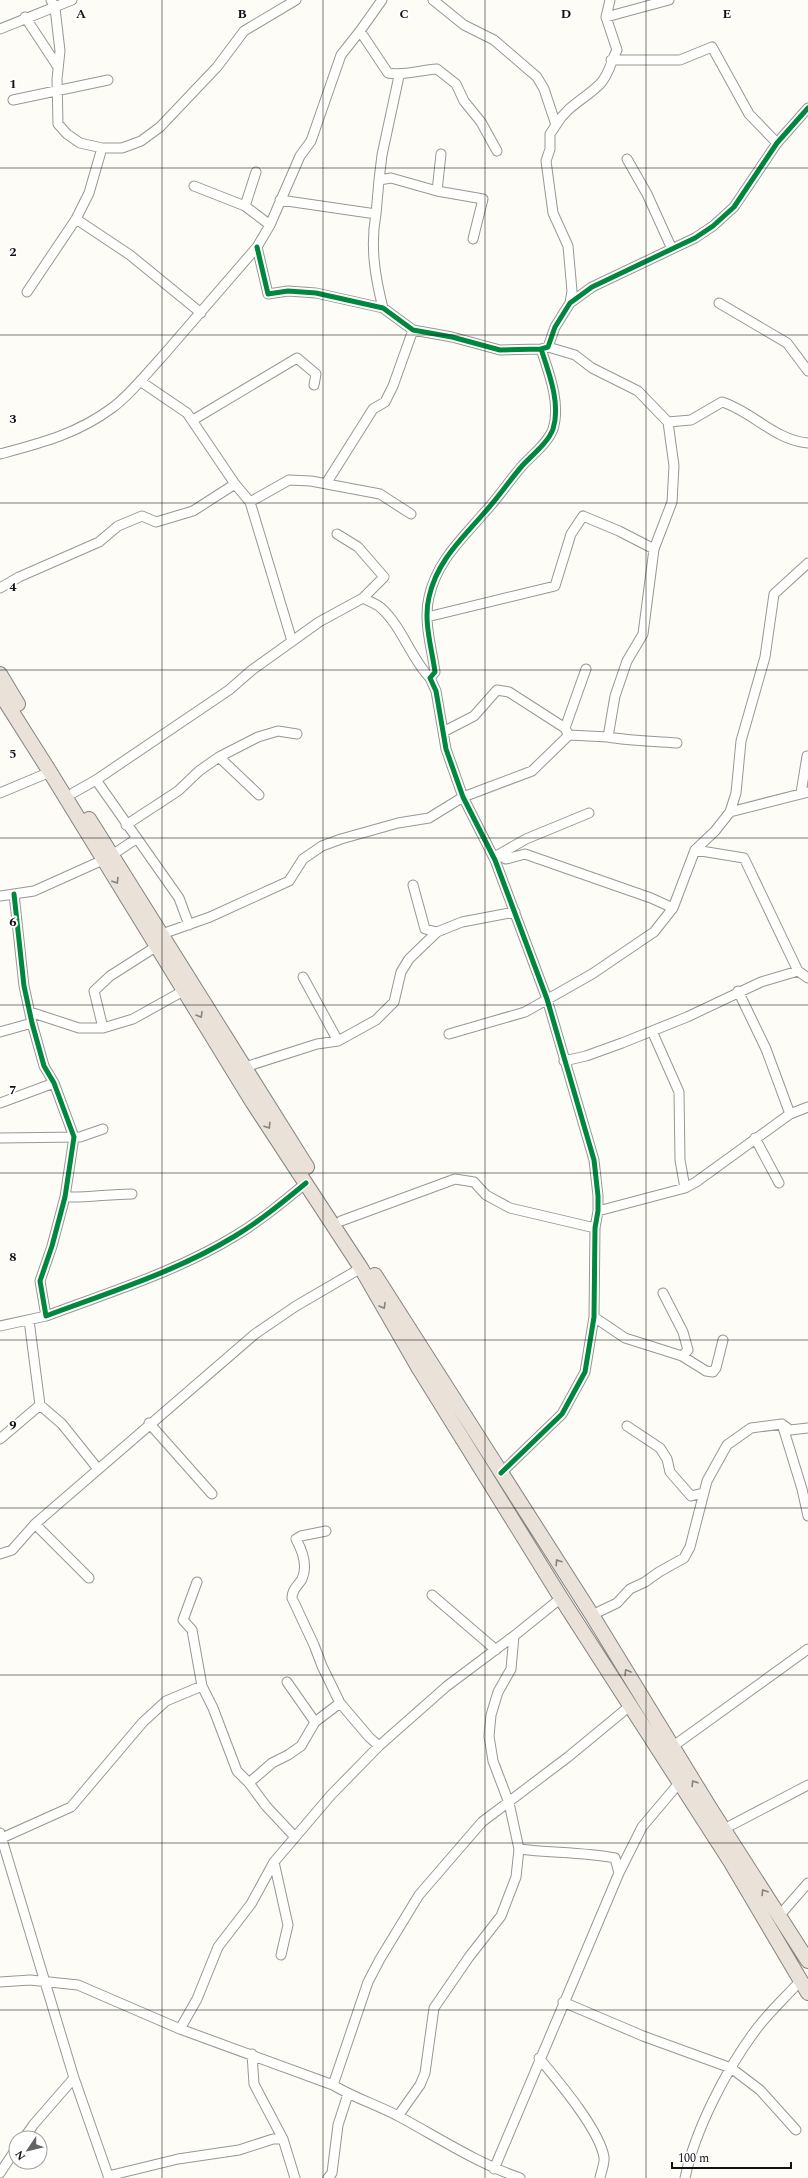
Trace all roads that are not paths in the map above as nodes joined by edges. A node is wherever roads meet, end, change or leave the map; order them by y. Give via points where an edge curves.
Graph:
1 (72, 0) edge
2 (296, 0) edge
3 (382, 0) edge
4 (433, 0) edge
5 (610, 0) edge
6 (669, 0) edge
7 (53, 4) edge
8 (606, 17) junction
9 (25, 18) junction
10 (0, 29) edge
11 (360, 31) junction
12 (612, 60) junction
13 (58, 66) junction
14 (399, 76) junction
15 (108, 80) dead end
16 (57, 90) junction
17 (13, 100) dead end
18 (550, 107) junction
19 (808, 108) edge
20 (563, 113) junction
21 (556, 125) junction
22 (777, 143) junction
23 (102, 148) junction
24 (497, 151) dead end
25 (441, 154) dead end
26 (627, 159) dead end
27 (256, 172) dead end
28 (380, 180) junction
29 (194, 186) dead end
30 (437, 191) junction
31 (280, 200) junction
32 (245, 206) junction
33 (376, 214) junction
34 (76, 219) junction
35 (270, 225) junction
36 (473, 238) dead end
37 (257, 247) junction
38 (672, 249) junction
39 (26, 292) dead end
40 (570, 303) junction
41 (719, 303) dead end
42 (383, 308) junction
43 (201, 313) junction
44 (413, 330) junction
45 (544, 348) junction
46 (808, 371) edge
47 (140, 381) junction
48 (314, 385) dead end
49 (193, 420) junction
50 (668, 422) junction
51 (808, 443) edge
52 (0, 454) edge
53 (327, 482) junction
54 (234, 484) junction
55 (250, 502) junction
56 (411, 514) dead end
57 (338, 534) dead end
58 (654, 549) junction
59 (808, 563) edge
60 (0, 588) edge
61 (363, 598) junction
62 (427, 617) junction
63 (292, 641) junction
64 (586, 669) dead end
65 (0, 674) edge
66 (430, 678) junction
67 (0, 693) edge
68 (443, 732) junction
69 (567, 732) junction
70 (297, 734) dead end
71 (608, 737) junction
72 (677, 743) dead end
73 (807, 756) edge
74 (219, 757) junction
75 (50, 772) junction
76 (96, 780) junction
77 (0, 793) edge
78 (73, 793) junction
79 (804, 793) edge
80 (259, 795) dead end
81 (463, 796) junction
82 (730, 812) junction
83 (589, 813) dead end
84 (126, 825) junction
85 (136, 839) junction
86 (694, 850) junction
87 (108, 857) junction
88 (496, 857) junction
89 (413, 885) dead end
90 (14, 894) junction
91 (0, 896) edge
92 (673, 908) junction
93 (515, 912) junction
94 (189, 925) junction
95 (437, 932) junction
96 (159, 940) junction
97 (798, 971) junction
98 (303, 977) dead end
99 (808, 978) edge
100 (185, 990) junction
101 (738, 991) junction
102 (547, 999) junction
103 (30, 1012) junction
104 (32, 1023) junction
105 (103, 1028) junction
106 (652, 1031) junction
107 (0, 1032) edge
108 (449, 1034) dead end
109 (338, 1041) junction
110 (564, 1061) junction
111 (245, 1067) junction
112 (54, 1083) junction
113 (0, 1103) edge
114 (808, 1107) edge
115 (790, 1114) junction
116 (103, 1129) dead end
117 (74, 1137) junction
118 (0, 1138) edge
119 (755, 1138) junction
120 (306, 1183) junction
121 (778, 1183) dead end
122 (685, 1188) junction
123 (132, 1194) dead end
124 (65, 1197) junction
125 (598, 1211) junction
126 (341, 1221) junction
127 (595, 1228) junction
128 (361, 1268) junction
129 (663, 1293) dead end
130 (46, 1316) junction
131 (594, 1317) junction
132 (30, 1320) junction
133 (0, 1326) edge
134 (723, 1340) dead end
135 (682, 1356) junction
136 (40, 1405) junction
137 (149, 1423) junction
138 (782, 1424) junction
139 (627, 1426) dead end
140 (808, 1428) edge
141 (0, 1439) edge
142 (98, 1470) junction
143 (501, 1473) junction
144 (703, 1493) junction
145 (212, 1494) dead end
146 (808, 1516) edge
147 (36, 1524) junction
148 (326, 1531) dead end
149 (0, 1554) edge
150 (89, 1578) dead end
151 (197, 1582) dead end
152 (432, 1595) dead end
153 (561, 1598) junction
154 (592, 1615) junction
155 (514, 1636) junction
156 (808, 1649) edge
157 (496, 1650) junction
158 (287, 1682) dead end
159 (202, 1686) junction
160 (340, 1704) junction
161 (631, 1705) junction
162 (315, 1722) junction
163 (380, 1746) junction
164 (672, 1747) junction
165 (680, 1782) junction
166 (249, 1783) junction
167 (808, 1785) edge
168 (509, 1803) junction
169 (724, 1829) junction
170 (1, 1835) edge
171 (295, 1838) junction
172 (519, 1849) junction
173 (274, 1862) junction
174 (619, 1872) junction
175 (808, 1883) edge
176 (779, 1916) junction
177 (281, 1955) dead end
178 (808, 1961) edge
179 (46, 1981) junction
180 (0, 1982) edge
181 (804, 1987) edge
182 (563, 2002) junction
183 (180, 2029) junction
184 (252, 2054) junction
185 (540, 2058) junction
186 (731, 2068) junction
187 (74, 2078) junction
188 (333, 2085) junction
189 (348, 2094) junction
190 (398, 2116) junction
191 (30, 2130) edge
192 (796, 2130) dead end
193 (283, 2139) junction
194 (8, 2161) edge
195 (494, 2169) junction
196 (0, 2173) edge
197 (109, 2177) edge
198 (295, 2178) edge
199 (328, 2178) edge
200 (520, 2178) edge
201 (600, 2178) edge
202 (685, 2178) edge

1 - 7 street
2 - 23 street via 244,31 217,67 160,128 141,141 122,148
3 - 11 street
4 - 18 street via 464,25 494,40 537,77
5 - 8 street
6 - 8 street
7 - 9 street
7 - 13 street via 60,51
8 - 12 street via 617,50
9 - 10 street
9 - 13 street
11 - 14 street via 388,74
11 - 31 street via 341,54 311,141 300,156
12 - 20 street via 601,83
12 - 22 street via 680,60 712,47 749,114
13 - 16 street
14 - 24 street via 418,70 437,69 456,84 464,101 481,122
14 - 28 street via 382,155
15 - 16 street
16 - 17 street
16 - 23 street via 58,124 80,143
18 - 20 street
18 - 21 street
19 - 22 street
20 - 21 street
21 - 40 street via 550,134 550,149 546,161 553,214 568,246 572,291
22 - 38 street via 734,207 695,238
23 - 34 street via 89,194
25 - 30 street
26 - 38 street via 647,194
27 - 32 street
28 - 30 street via 391,178
28 - 33 street
29 - 32 street
30 - 36 street via 483,199
31 - 33 street
31 - 35 street
32 - 35 street
33 - 42 street via 372,234 373,248
34 - 39 street
34 - 43 street via 130,255
35 - 37 street
37 - 42 street via 268,294 288,291 316,293
37 - 43 street
38 - 40 street via 592,287
40 - 45 street
41 - 46 street via 787,343
42 - 44 street
43 - 47 street
44 - 45 street via 500,350
44 - 53 street via 385,402 373,409
45 - 50 street via 575,355 592,368 638,392
45 - 62 street via 554,399 553,429 548,440 518,470 449,552 437,571 428,598
47 - 49 street via 187,413
47 - 52 street via 113,407 88,423 39,445
48 - 49 street via 316,374 297,358
49 - 54 street
50 - 51 street via 691,420 722,402 736,406 772,431
50 - 58 street via 674,466 672,502
53 - 55 street via 290,480
53 - 56 street via 353,490 380,494
54 - 55 street
54 - 60 street via 193,511 156,522 142,516 118,526 99,542
55 - 63 street
57 - 61 street via 358,547 384,577
58 - 62 street via 583,516 571,534 555,586
58 - 71 street via 643,634 627,661 615,696
59 - 82 street via 774,594 765,657 741,741 736,792
61 - 63 street via 319,622
61 - 66 street via 379,606 391,620
62 - 66 street via 435,672
63 - 76 street via 229,690
64 - 69 street
65 - 78 highway
66 - 68 street via 436,691
67 - 75 highway
68 - 69 street via 474,716 497,690 509,692
68 - 81 street via 446,749
69 - 71 street
69 - 81 street via 532,771
70 - 74 street via 278,731 258,737
71 - 72 street via 635,742 650,740
73 - 79 street
74 - 80 street
74 - 84 street via 178,791
75 - 77 street
75 - 87 highway
76 - 78 street
76 - 84 street
78 - 87 highway
79 - 82 street
81 - 88 street
81 - 94 street via 429,818 398,824 322,846 303,859 289,881
82 - 86 street via 715,831
83 - 88 street via 526,839
84 - 85 street
85 - 87 street
85 - 94 street via 179,898
86 - 92 street
86 - 97 street via 744,858
87 - 90 street via 34,891
87 - 96 highway
88 - 92 street via 506,859 525,854
88 - 93 street
89 - 95 street via 425,928
90 - 91 street
90 - 103 street via 24,986
92 - 102 street via 654,932 592,974
93 - 95 street via 462,922
93 - 102 street
94 - 96 street
95 - 109 street via 409,959 401,972 394,1002 376,1020
96 - 100 highway
96 - 105 street via 94,991
96 - 111 highway
97 - 99 street
97 - 101 street
98 - 109 street
100 - 105 street via 133,1019
100 -> 120 highway via 253,1103
101 - 106 street via 687,1017
101 - 115 street via 764,1043
102 - 108 street via 525,1012
102 - 110 street
103 - 104 street
103 - 105 street via 80,1028
104 - 107 street
104 - 112 street via 44,1066
106 - 110 street via 586,1056
106 - 122 street via 678,1092 680,1160
109 - 111 street via 317,1044
110 - 125 street via 594,1160
111 - 126 highway
112 - 113 street
112 - 117 street
114 - 115 street
115 - 119 street
116 - 117 street
117 - 118 street
117 - 124 street
119 - 121 street
119 - 122 street
120 - 128 highway
120 - 130 street via 272,1211 235,1236 199,1255 156,1275
122 - 125 street
123 - 124 street
124 - 130 street via 40,1280
125 - 127 street
126 - 127 street via 455,1179 474,1182 486,1195 510,1208
126 - 143 highway
127 - 131 street
128 - 137 street via 296,1306 255,1334
128 -> 153 highway
129 - 135 street via 683,1332 688,1350
130 - 132 street
131 - 135 street via 625,1338
131 - 143 street via 585,1372 562,1414
132 - 133 street
132 - 136 street
134 - 135 street via 713,1372 706,1371
136 - 141 street
136 - 142 street via 62,1424
137 - 142 street
137 - 145 street
138 - 140 street via 790,1430
138 - 144 street via 751,1428 727,1445 714,1466
138 - 146 street
139 - 144 street via 660,1448 667,1459 670,1472 691,1496
142 - 147 street
154 -> 143 highway
144 - 154 street via 690,1547 684,1558 630,1589 617,1603
147 - 149 street via 12,1550
147 - 150 street
148 - 160 street via 296,1539 303,1554 303,1573 292,1592 292,1598
151 - 159 street via 183,1620 192,1630
152 - 157 street
153 - 155 street
153 - 161 highway
164 -> 154 highway
155 - 157 street
155 - 168 street via 510,1669 498,1692 491,1715 489,1736 493,1762
156 - 164 street
157 - 163 street via 447,1686
158 - 162 street
159 - 166 street via 238,1771
159 - 170 street via 166,1701 143,1722 71,1807
160 - 162 street
160 - 163 street
161 - 165 highway
161 - 168 street
162 - 166 street via 300,1746 288,1756 272,1763
163 - 171 street via 330,1795
169 -> 164 highway
165 - 174 street via 642,1827
165 - 181 highway
166 - 171 street
167 - 169 street
168 - 172 street
168 - 188 street via 482,1822 419,1895 368,1982
176 -> 169 highway
170 - 179 street
171 - 173 street
172 - 174 street via 561,1854 588,1853 615,1858
172 - 190 street via 516,1877 501,1916 465,1962 434,2008 425,2073 420,2085
173 - 177 street via 288,1925
173 - 183 street via 251,1904 218,1947 198,1999
174 - 182 street
175 - 176 street
176 - 178 highway
179 - 180 street
179 - 183 street via 78,1985
179 - 187 street
181 - 186 street via 756,2030
182 - 185 street
182 - 186 street via 643,2036
183 - 184 street
184 - 188 street
184 - 193 street via 254,2084
185 - 195 street
185 - 201 street via 593,2130 604,2157
186 - 192 street via 760,2090
186 - 202 street via 699,2132
187 - 191 street
187 - 197 street
188 - 189 street
189 - 190 street
189 - 199 street via 338,2125 332,2173
190 - 195 street
193 - 197 street via 239,2150 178,2159
193 - 198 street
194 - 196 street
195 - 200 street

